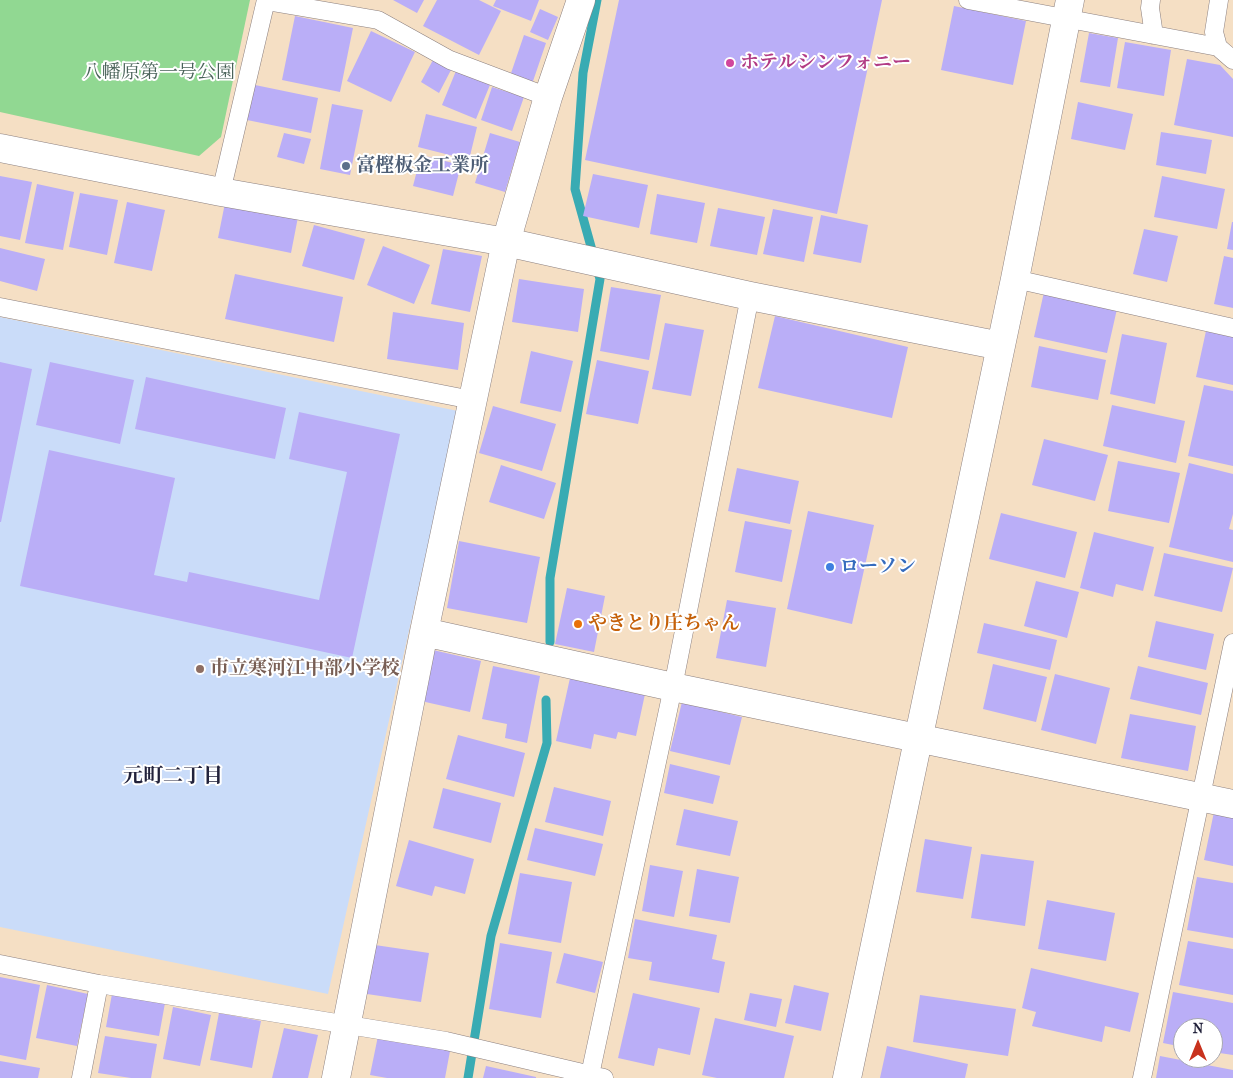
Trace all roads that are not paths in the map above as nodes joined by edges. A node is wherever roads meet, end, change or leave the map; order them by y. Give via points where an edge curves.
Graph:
1 (266, 0) edge
2 (581, 0) edge
3 (968, 0) edge
4 (1151, 0) edge
5 (1220, 0) edge
6 (1068, 9) edge
7 (1154, 35) junction
8 (1218, 47) junction
9 (1233, 60) edge
10 (548, 96) junction
11 (0, 148) edge
12 (221, 192) junction
13 (506, 242) junction
14 (1015, 279) junction
15 (750, 296) junction
16 (0, 307) edge
17 (1233, 328) edge
18 (1001, 346) junction
19 (472, 400) junction
20 (424, 632) junction
21 (1233, 643) edge
22 (673, 687) junction
23 (918, 738) junction
24 (1201, 798) junction
25 (1233, 804) edge
26 (0, 964) edge
27 (99, 984) junction
28 (347, 1026) junction
29 (597, 1076) edge
30 (82, 1078) edge
31 (336, 1078) edge
32 (848, 1078) edge
33 (1142, 1078) edge

1 - 10 lane via 378,20 450,60
1 - 12 lane
2 - 10 street
3 - 6 lane
4 - 7 lane
5 - 8 lane via 1214,32
6 - 7 lane
6 - 14 street
7 - 8 lane
8 - 9 lane
10 - 13 street
11 - 12 street
12 - 13 street
13 - 15 street
13 - 19 street
14 - 17 lane
14 - 18 street
15 - 18 street
15 - 22 lane
16 - 19 lane
18 - 23 street
19 - 20 street
20 - 22 street
20 - 28 street
21 - 24 lane
22 - 23 street
22 - 29 lane
23 - 24 street
23 - 32 street
24 - 25 street
24 - 33 lane
26 - 27 lane
27 - 28 lane
27 - 30 lane
28 - 29 lane via 446,1041
28 - 31 street

